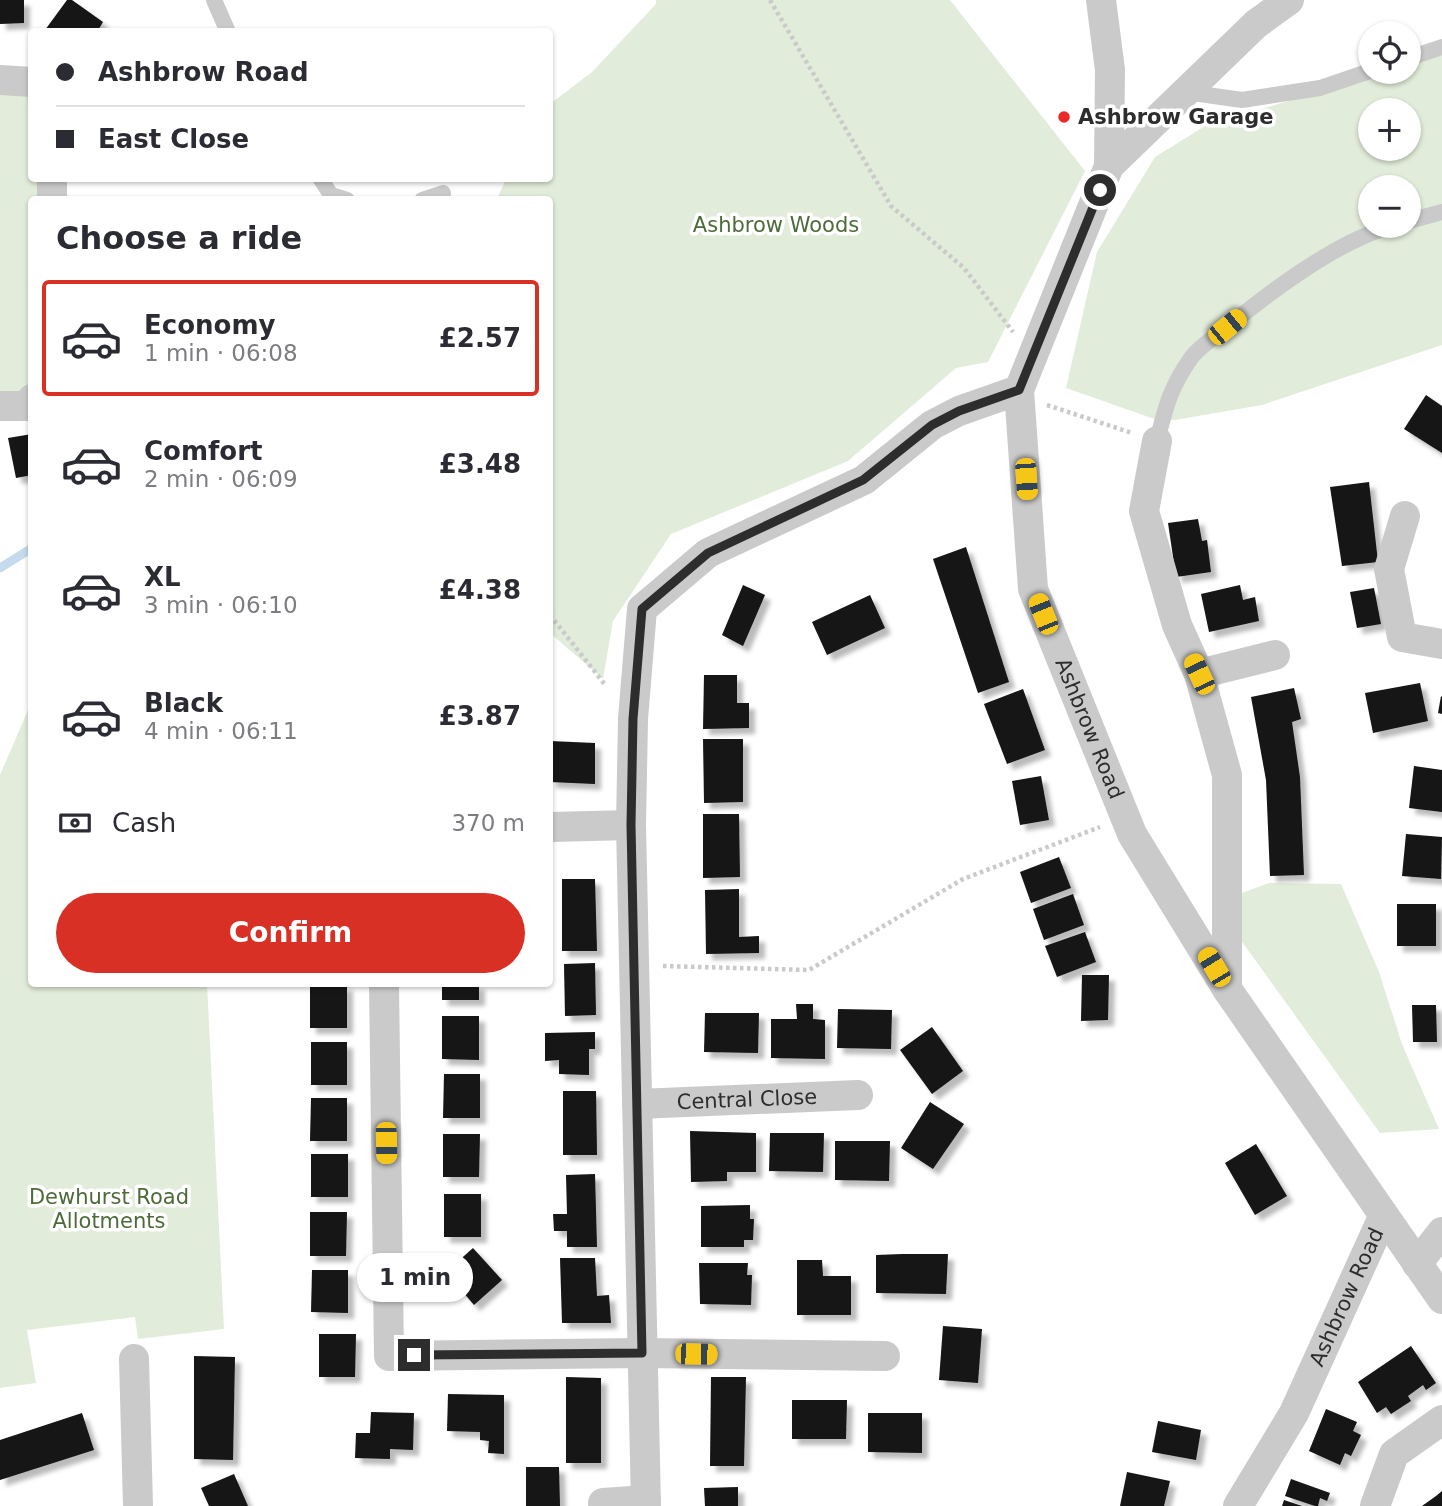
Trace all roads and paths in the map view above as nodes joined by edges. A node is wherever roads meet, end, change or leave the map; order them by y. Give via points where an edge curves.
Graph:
1 (214, 0) edge
2 (770, 0) edge
3 (1101, 0) edge
4 (1289, 0) edge
5 (226, 28) edge
6 (1442, 47) edge
7 (1421, 54) edge
8 (1358, 75) edge
9 (0, 80) edge
10 (28, 82) edge
11 (1186, 92) junction
12 (1109, 166) junction
13 (323, 182) edge
14 (443, 193) dead end
15 (334, 196) edge
16 (434, 196) edge
17 (1442, 212) edge
18 (1421, 218) edge
19 (1360, 238) edge
20 (1033, 356) junction
21 (1020, 393) junction
22 (28, 405) edge
23 (0, 406) edge
24 (1157, 441) junction
25 (1405, 516) dead end
26 (553, 619) edge
27 (1442, 644) edge
28 (1275, 655) dead end
29 (1199, 674) junction
30 (633, 719) junction
31 (1126, 817) junction
32 (631, 825) junction
33 (553, 827) edge
34 (635, 966) junction
35 (384, 987) edge
36 (1227, 989) junction
37 (858, 1095) dead end
38 (637, 1104) junction
39 (1383, 1217) junction
40 (1442, 1232) edge
41 (1417, 1264) junction
42 (1442, 1299) edge
43 (642, 1353) junction
44 (885, 1356) dead end
45 (134, 1359) dead end
46 (1442, 1420) edge
47 (646, 1503) edge
48 (138, 1506) edge
49 (603, 1506) edge
50 (1238, 1506) edge
51 (1375, 1506) edge

1 - 5 lane
2 - 20 path via 891,206 964,268
3 - 12 street, Ashbrow Road via 1110,70
4 - 11 street, Ashbrow Road via 1256,24
6 - 7 lane
8 - 11 lane via 1320,88 1242,100
9 - 10 street
11 - 12 street, Ashbrow Road
12 - 20 street, Ashbrow Road
13 - 15 lane
14 - 16 lane
17 - 18 lane
19 - 24 lane via 1260,300 1193,354 1170,391
20 - 21 street, Ashbrow Road
21 - 24 path
21 - 30 street via 959,411 932,425 863,480 708,553 679,577 642,609
21 - 31 street, Ashbrow Road via 1033,589
22 - 23 street
24 - 29 street via 1144,511 1177,625
25 - 27 street via 1389,569 1402,637
26 - 30 path
28 - 29 street
29 - 36 street via 1227,775
30 - 32 street
31 - 34 path via 963,878 809,970
31 - 36 street, Ashbrow Road
32 - 33 street
32 - 34 street
34 - 38 street
35 - 43 street via 389,1356
36 - 39 street, Ashbrow Road
37 - 38 street, Central Close
38 - 43 street
39 - 41 street
39 - 50 street, Ashbrow Road via 1294,1413
40 - 41 street
41 - 42 street
43 - 44 street
43 - 47 street
45 - 48 street
46 - 51 street via 1394,1454
47 - 49 street

